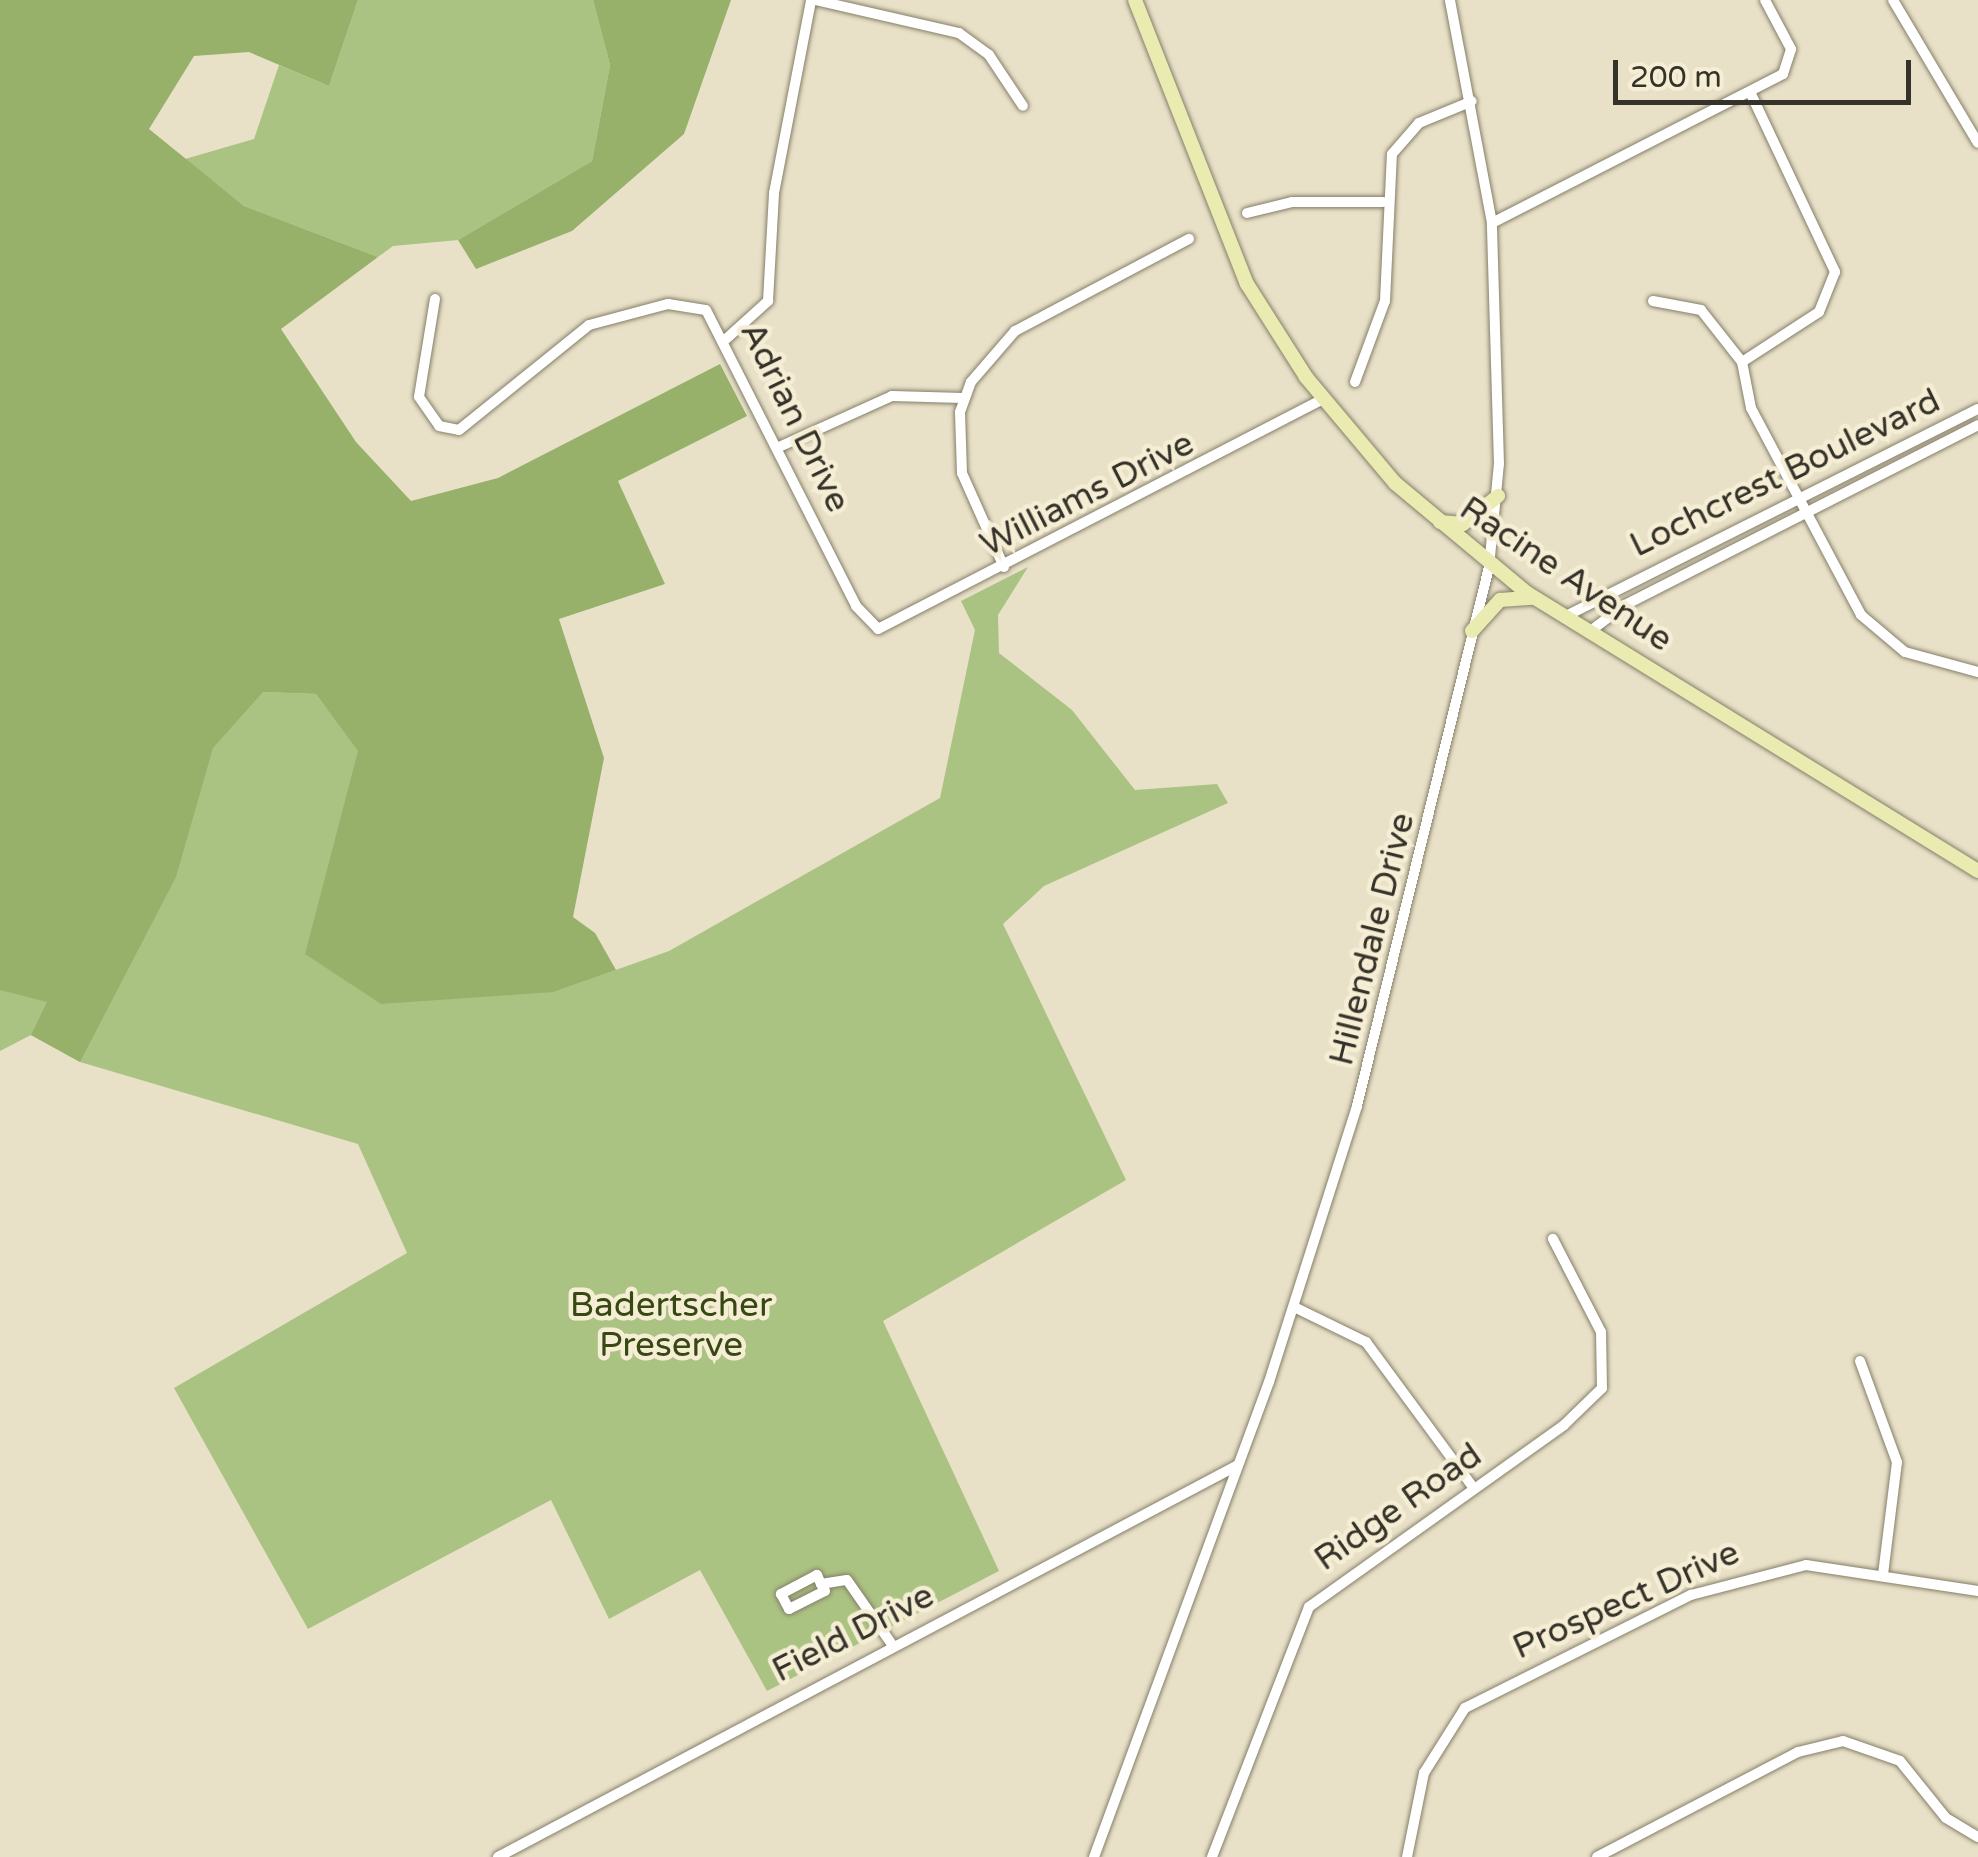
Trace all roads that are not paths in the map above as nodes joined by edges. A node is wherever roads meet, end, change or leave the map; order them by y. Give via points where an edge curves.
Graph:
1 (813, 0) edge
2 (1135, 0) edge
3 (1450, 0) edge
4 (1765, 0) edge
5 (1893, 0) edge
6 (1751, 94) junction
7 (1472, 102) junction
8 (1023, 106) dead end
9 (1978, 143) edge
10 (1383, 202) junction
11 (1247, 213) dead end
12 (1492, 223) junction
13 (1189, 240) dead end
14 (435, 299) dead end
15 (1653, 301) dead end
16 (726, 339) junction
17 (1742, 362) junction
18 (1355, 382) dead end
19 (963, 398) junction
20 (1323, 399) junction
21 (1978, 408) edge
22 (1978, 424) edge
23 (779, 447) junction
24 (1498, 496) junction
25 (1796, 498) junction
26 (1803, 514) junction
27 (1434, 520) junction
28 (1489, 566) junction
29 (1004, 568) junction
30 (1534, 598) junction
31 (1564, 617) junction
32 (873, 629) joint
33 (1472, 631) junction
34 (1589, 632) junction
35 (1978, 672) edge
36 (1978, 871) edge
37 (1553, 1239) dead end
38 (1294, 1307) junction
39 (1860, 1362) dead end
40 (1238, 1465) junction
41 (1472, 1486) junction
42 (1883, 1574) junction
43 (821, 1584) dead end
44 (1978, 1590) edge
45 (892, 1643) junction
46 (1978, 1836) edge
47 (498, 1857) edge
48 (1094, 1857) edge
49 (1212, 1857) edge
50 (1406, 1857) edge
51 (1597, 1857) edge

1 - 8 street via 959,33 989,55
1 - 16 street via 774,192 768,301
2 - 20 main road, Racine Avenue via 1234,258
3 - 7 street, Hillendale Drive
4 - 6 street via 1792,58
5 - 9 street
6 - 12 street
6 - 17 street via 1835,272 1819,312
7 - 10 street via 1409,132 1392,154
7 - 12 street, Hillendale Drive
10 - 11 street via 1307,201
10 - 18 street via 1385,301
12 - 24 street, Hillendale Drive
13 - 19 street via 1014,331
14 - 16 street, Adrian Drive via 418,398 450,430 473,426 554,348 602,320 684,302 706,310
15 - 17 street via 1701,310
16 - 23 street, Adrian Drive
17 - 25 street via 1751,408
19 - 23 street via 892,396
19 - 29 street via 964,484
20 - 27 main road, Racine Avenue
20 - 29 street, Williams Drive
21 - 25 street, Lochcrest Boulevard
22 - 26 street, Lochcrest Boulevard
23 - 32 street, Adrian Drive
24 - 27 main road via 1463,524
24 - 28 street, Hillendale Drive
25 - 26 street
25 - 31 street, Lochcrest Boulevard
26 - 34 street, Lochcrest Boulevard via 1608,614
26 - 35 street via 1880,635 1918,658
27 - 28 main road, Racine Avenue
28 - 30 main road, Racine Avenue
28 - 33 street, Hillendale Drive
29 - 32 street, Williams Drive
30 - 31 main road, Racine Avenue
30 - 33 main road via 1500,600
31 - 34 main road, Racine Avenue
33 - 38 street, Hillendale Drive via 1387,1002
34 - 36 main road, Racine Avenue
37 - 41 street, Ridge Road via 1601,1332 1607,1377 1576,1416
38 - 40 street, Hillendale Drive
38 - 41 street via 1366,1342
39 - 42 street via 1897,1462
40 - 45 street, Field Drive
40 - 48 street, Hillendale Drive
41 - 49 street, Ridge Road via 1310,1607
42 - 44 street, Prospect Drive
42 - 50 street, Prospect Drive via 1806,1565 1737,1576 1475,1702 1443,1734 1424,1773
43 - 45 street via 847,1580 862,1591
45 - 47 street, Field Drive
46 - 51 street via 1946,1818 1900,1761 1843,1741 1798,1752

